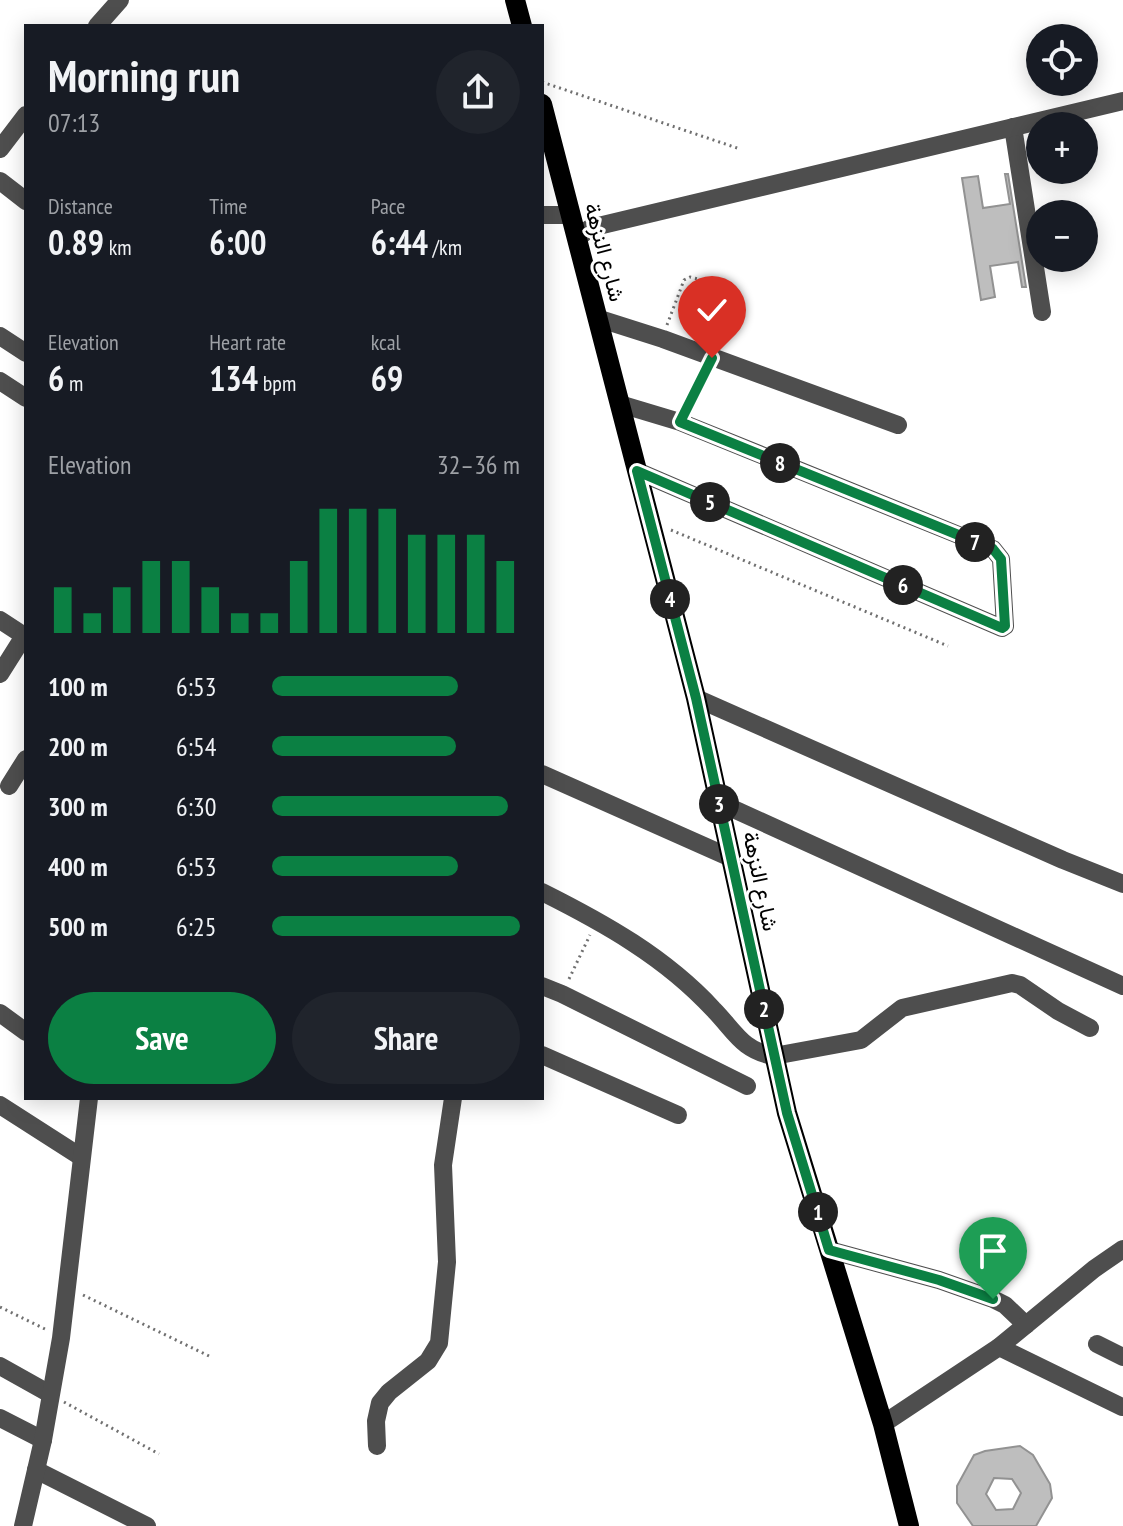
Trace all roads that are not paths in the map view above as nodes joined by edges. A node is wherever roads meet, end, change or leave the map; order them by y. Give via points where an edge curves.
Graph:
1 (120, 0) edge
2 (515, 0) edge
3 (99, 24) edge
4 (521, 24) edge
5 (1123, 101) edge
6 (544, 112) edge
7 (24, 118) edge
8 (1013, 127) junction
9 (0, 149) edge
10 (0, 181) edge
11 (24, 199) edge
12 (544, 215) edge
13 (570, 215) junction
14 (577, 239) junction
15 (1042, 312) dead end
16 (597, 318) junction
17 (0, 336) edge
18 (24, 352) edge
19 (0, 381) edge
20 (24, 397) edge
21 (620, 404) junction
22 (898, 425) dead end
23 (637, 471) junction
24 (0, 620) edge
25 (24, 636) edge
26 (24, 638) edge
27 (0, 674) edge
28 (696, 698) junction
29 (24, 762) edge
30 (544, 775) edge
31 (9, 786) dead end
32 (718, 802) junction
33 (731, 858) junction
34 (1123, 884) edge
35 (544, 893) edge
36 (1123, 986) edge
37 (544, 987) edge
38 (0, 1013) edge
39 (1090, 1028) dead end
40 (24, 1031) edge
41 (544, 1056) edge
42 (774, 1056) junction
43 (747, 1086) dead end
44 (89, 1100) edge
45 (453, 1100) edge
46 (0, 1105) edge
47 (678, 1115) dead end
48 (81, 1157) junction
49 (1123, 1249) edge
50 (829, 1250) junction
51 (1026, 1325) junction
52 (1097, 1344) dead end
53 (999, 1347) junction
54 (1123, 1357) edge
55 (0, 1366) edge
56 (50, 1394) junction
57 (1122, 1407) edge
58 (0, 1418) edge
59 (883, 1424) junction
60 (43, 1440) junction
61 (377, 1446) dead end
62 (36, 1470) junction
63 (23, 1526) edge
64 (147, 1526) edge
65 (909, 1526) edge

1 - 3 street
2 - 4 main road
5 - 8 street
6 - 13 main road, شارع النزهة
7 - 9 street
8 - 14 street via 590,228
8 - 15 street
10 - 11 street
12 - 13 street
13 - 14 main road, شارع النزهة
14 - 16 main road, شارع النزهة
16 - 21 main road, شارع النزهة
16 - 22 street
17 - 18 street
19 - 20 street
21 - 23 main road, شارع النزهة
21 - 23 street via 680,422 993,549 1001,559 1005,626
23 - 28 main road, شارع النزهة
24 - 25 street
26 - 27 street
28 - 32 main road, شارع النزهة
28 - 34 street
29 - 31 street
30 - 33 street
32 - 33 main road, شارع النزهة
32 - 36 street
33 - 42 main road, شارع النزهة
35 - 42 street via 659,960 747,1047
37 - 43 street
38 - 40 street
39 - 42 street via 1012,983 902,1008 861,1040
41 - 47 street
42 - 50 main road, شارع النزهة
44 - 48 street
45 - 61 street via 443,1165 447,1262 439,1343 428,1361 380,1403
46 - 48 street
48 - 56 street
49 - 51 street
50 - 51 street via 993,1299
50 - 59 main road, شارع النزهة
51 - 53 street
52 - 54 street
53 - 57 street
53 - 59 street
55 - 56 street
56 - 60 street
58 - 60 street
59 - 65 main road, شارع النزهة
60 - 62 street
62 - 63 street
62 - 64 street

